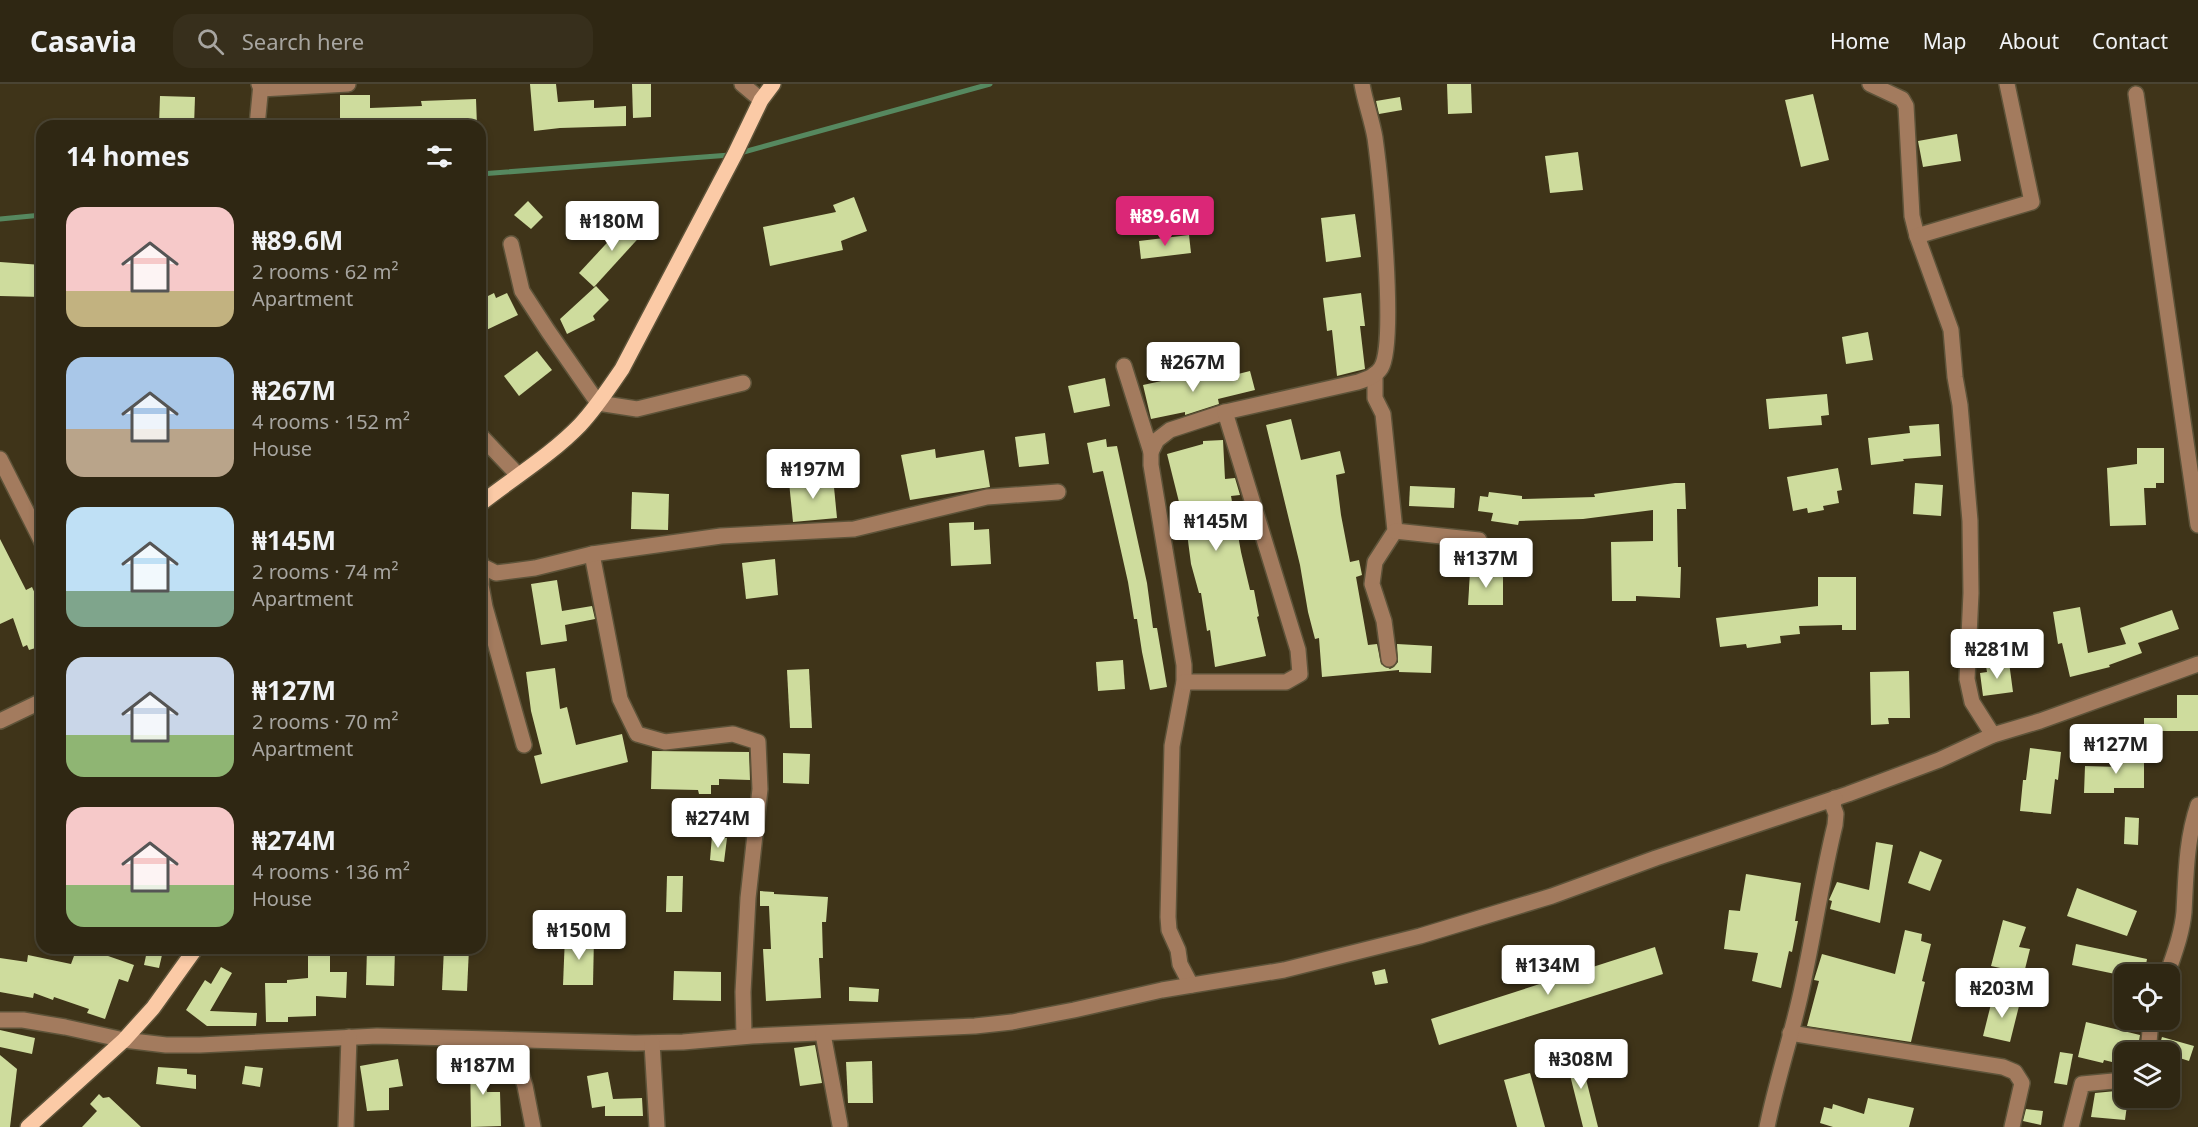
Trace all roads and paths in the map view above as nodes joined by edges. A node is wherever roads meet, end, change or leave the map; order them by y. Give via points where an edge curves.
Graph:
1 (348, 84) edge
2 (742, 84) edge
3 (773, 84) edge
4 (1362, 84) edge
5 (1870, 84) edge
6 (2007, 84) edge
7 (260, 86) edge
8 (2136, 94) dead end
9 (761, 100) junction
10 (258, 120) edge
11 (1917, 236) junction
12 (511, 244) dead end
13 (1124, 366) dead end
14 (1376, 374) junction
15 (743, 383) dead end
16 (598, 403) junction
17 (1225, 412) junction
18 (486, 441) edge
19 (1151, 452) junction
20 (0, 459) edge
21 (518, 475) junction
22 (1058, 492) dead end
23 (486, 499) edge
24 (2198, 525) edge
25 (36, 530) edge
26 (1395, 531) junction
27 (1479, 540) dead end
28 (591, 554) junction
29 (486, 566) edge
30 (486, 611) edge
31 (1389, 659) dead end
32 (2198, 664) edge
33 (1184, 682) junction
34 (36, 704) edge
35 (0, 721) edge
36 (1993, 735) junction
37 (524, 745) dead end
38 (1835, 798) junction
39 (2198, 806) edge
40 (192, 954) edge
41 (2171, 964) edge
42 (1191, 985) junction
43 (0, 1020) edge
44 (1790, 1033) junction
45 (823, 1034) junction
46 (744, 1036) junction
47 (349, 1037) junction
48 (124, 1040) junction
49 (511, 1040) junction
50 (652, 1042) junction
51 (2114, 1081) edge
52 (840, 1125) dead end
53 (28, 1127) edge
54 (346, 1127) edge
55 (533, 1127) edge
56 (657, 1127) edge
57 (1767, 1127) edge
58 (2012, 1127) edge
59 (2071, 1127) edge

1 - 7 street
2 - 9 street
3 - 9 main road
4 - 14 street via 1378,164 1386,271 1387,351
5 - 11 street via 1902,99 1906,106 1912,216
6 - 11 street via 2032,202
7 - 10 street
8 - 24 street
9 - 16 main road via 622,369
11 - 36 street via 1952,330 1970,520 1967,679 1972,702
12 - 16 street via 522,291
13 - 19 street
14 - 17 street via 1358,382
14 - 26 street
15 - 16 street via 637,409
16 - 21 main road via 580,425
17 - 19 street via 1170,430 1157,440
17 - 33 street via 1298,650 1300,674 1286,682
18 - 21 street
19 - 33 street
20 - 25 street
21 - 23 main road
22 - 28 street via 987,497 854,529 721,536
26 - 27 street
26 - 31 street via 1376,562 1372,585 1384,621
28 - 29 street via 496,573
28 - 46 street via 620,699 637,734 665,742 733,734 758,742 760,789 747,916
30 - 37 street
32 - 36 street
33 - 42 street via 1172,746 1168,917 1180,964
34 - 35 street
36 - 38 street via 1939,760
38 - 42 street via 1552,896 1420,936 1284,970
38 - 44 street via 1834,825
39 - 41 street via 2188,848 2180,937
40 - 48 main road
42 - 45 street via 1012,1022
43 - 48 street via 65,1026
44 - 57 street
44 - 58 street via 2015,1072 2022,1083
45 - 46 street
45 - 52 street
46 - 50 street
47 - 48 street via 200,1045
47 - 49 street
47 - 54 street
48 - 53 main road
49 - 50 street
49 - 55 street
50 - 56 street
51 - 59 street via 2082,1084

